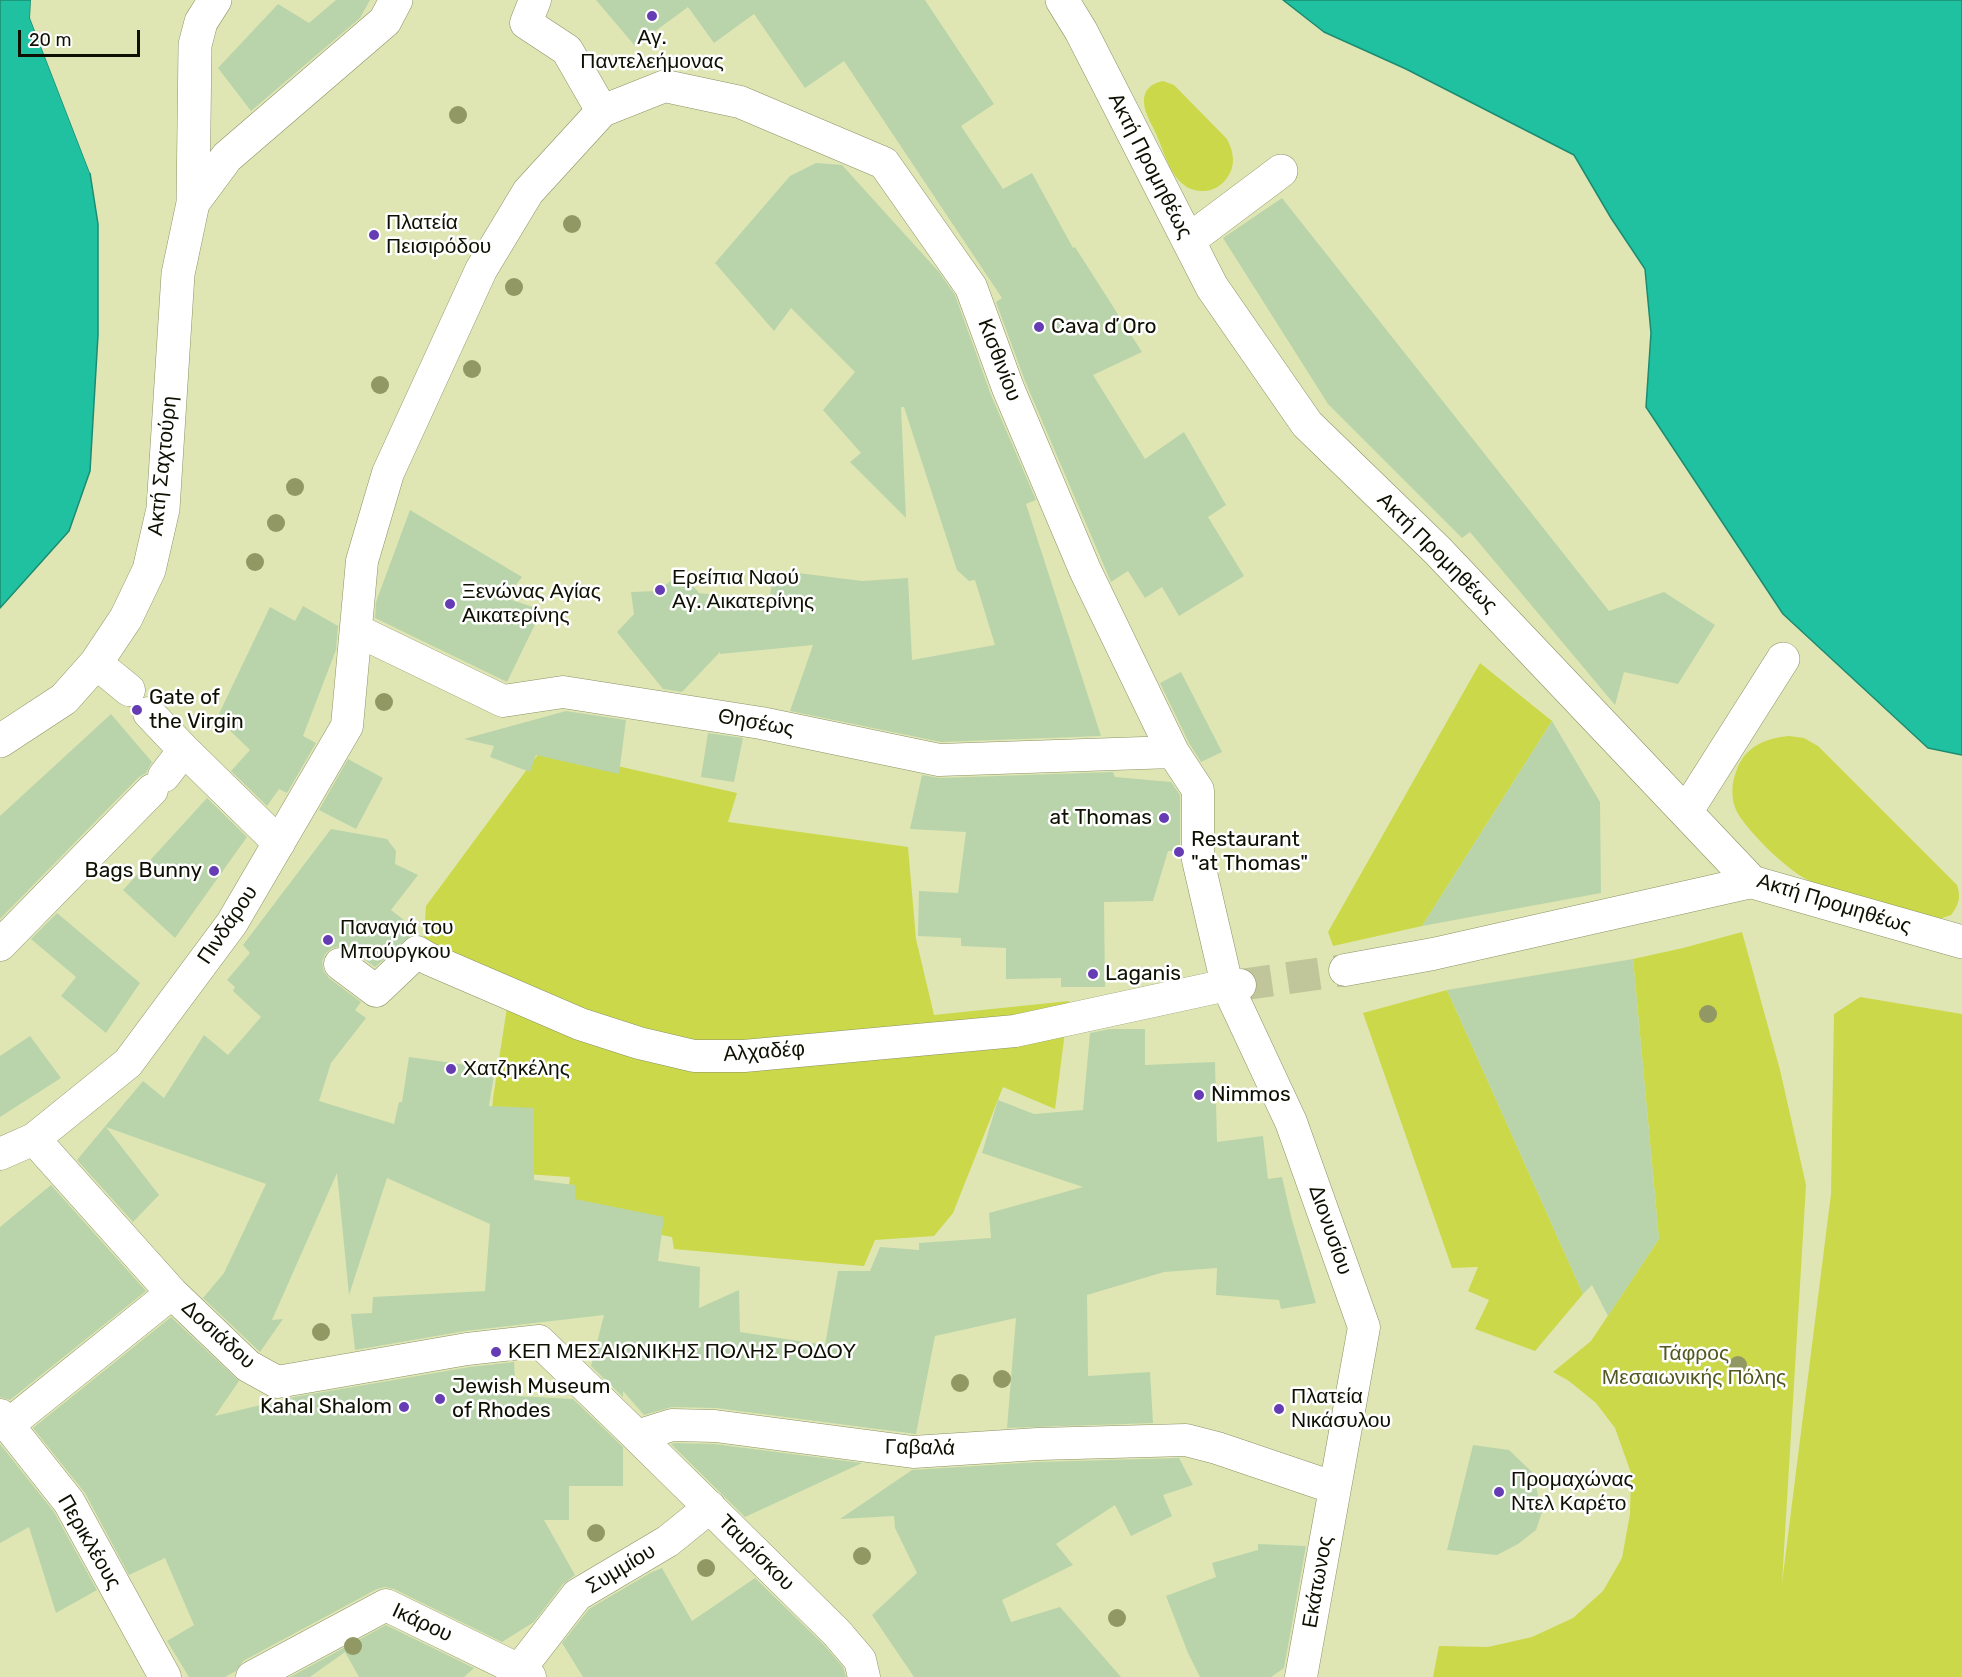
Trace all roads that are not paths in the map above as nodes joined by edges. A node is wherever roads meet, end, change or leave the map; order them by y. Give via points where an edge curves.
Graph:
1 (215, 0) edge
2 (535, 0) edge
3 (1062, 0) edge
4 (399, 1) edge
5 (602, 111) junction
6 (1281, 171) dead end
7 (193, 203) junction
8 (1189, 240) junction
9 (356, 630) junction
10 (1783, 659) dead end
11 (96, 663) junction
12 (129, 690) dead end
13 (149, 713) dead end
14 (0, 741) edge
15 (184, 750) junction
16 (1173, 752) junction
17 (1686, 812) junction
18 (279, 843) junction
19 (1752, 882) junction
20 (1962, 942) edge
21 (0, 945) edge
22 (340, 964) dead end
23 (1345, 970) tunnel mouth
24 (1233, 985) junction
25 (34, 1139) junction
26 (0, 1154) edge
27 (172, 1293) junction
28 (4, 1420) edge
29 (638, 1436) junction
30 (1335, 1488) junction
31 (710, 1507) junction
32 (154, 1673) edge
33 (524, 1673) edge
34 (252, 1677) edge
35 (864, 1677) edge
36 (1301, 1677) edge

1 - 7 main road, Ακτή Σαχτούρη via 201,22 195,45
2 - 5 street via 526,23 567,50
3 - 8 main road, Ακτή Προμηθέως
4 - 7 main road, Ακτή Σαχτούρη via 385,21 227,157
5 - 9 street, Πινδάρου via 528,192 481,270 388,472 362,561
5 - 16 street, Κισθινίου via 665,86 740,102 884,163 971,287 1008,388 1085,570
6 - 8 main road
7 - 11 main road, Ακτή Σαχτούρη via 178,274 163,509 149,570 126,618
8 - 17 main road, Ακτή Προμηθέως via 1212,287 1306,424 1438,551
9 - 16 street, Θησέως via 503,701 563,692 761,723 939,760
9 - 18 street, Πινδάρου via 347,726
10 - 17 main road
11 - 12 street
11 - 14 main road, Ακτή Σαχτούρη via 64,699
13 - 15 street
15 - 18 street
15 - 21 street via 158,783
16 - 24 street, Κισθινίου via 1198,790 1198,860
17 - 19 main road, Ακτή Προμηθέως
18 - 25 street, Πινδάρου via 232,923 128,1063
19 - 20 main road, Ακτή Προμηθέως
19 - 23 street
22 - 24 street, Αλχαδέφ via 376,991 417,952 580,1024 694,1056 744,1056 1015,1031
24 - 30 street, Διονυσίου via 1291,1122 1364,1327
25 - 26 street, Πινδάρου
25 - 27 street, Δοσιάδου
27 - 28 street
27 - 29 street, Δοσιάδου via 248,1366 277,1382 467,1349 539,1341
28 - 32 street, Περικλέους via 69,1502
29 - 30 street, Γαβαλά via 672,1425 715,1426 913,1452 1186,1440
29 - 31 street, Ταυρίσκου
30 - 36 street, Εκάτωνος
31 - 33 street, Συμμίου via 668,1541 577,1595
31 - 35 street, Ταυρίσκου via 844,1642 860,1660
33 - 34 street, Ικάρου via 386,1605

